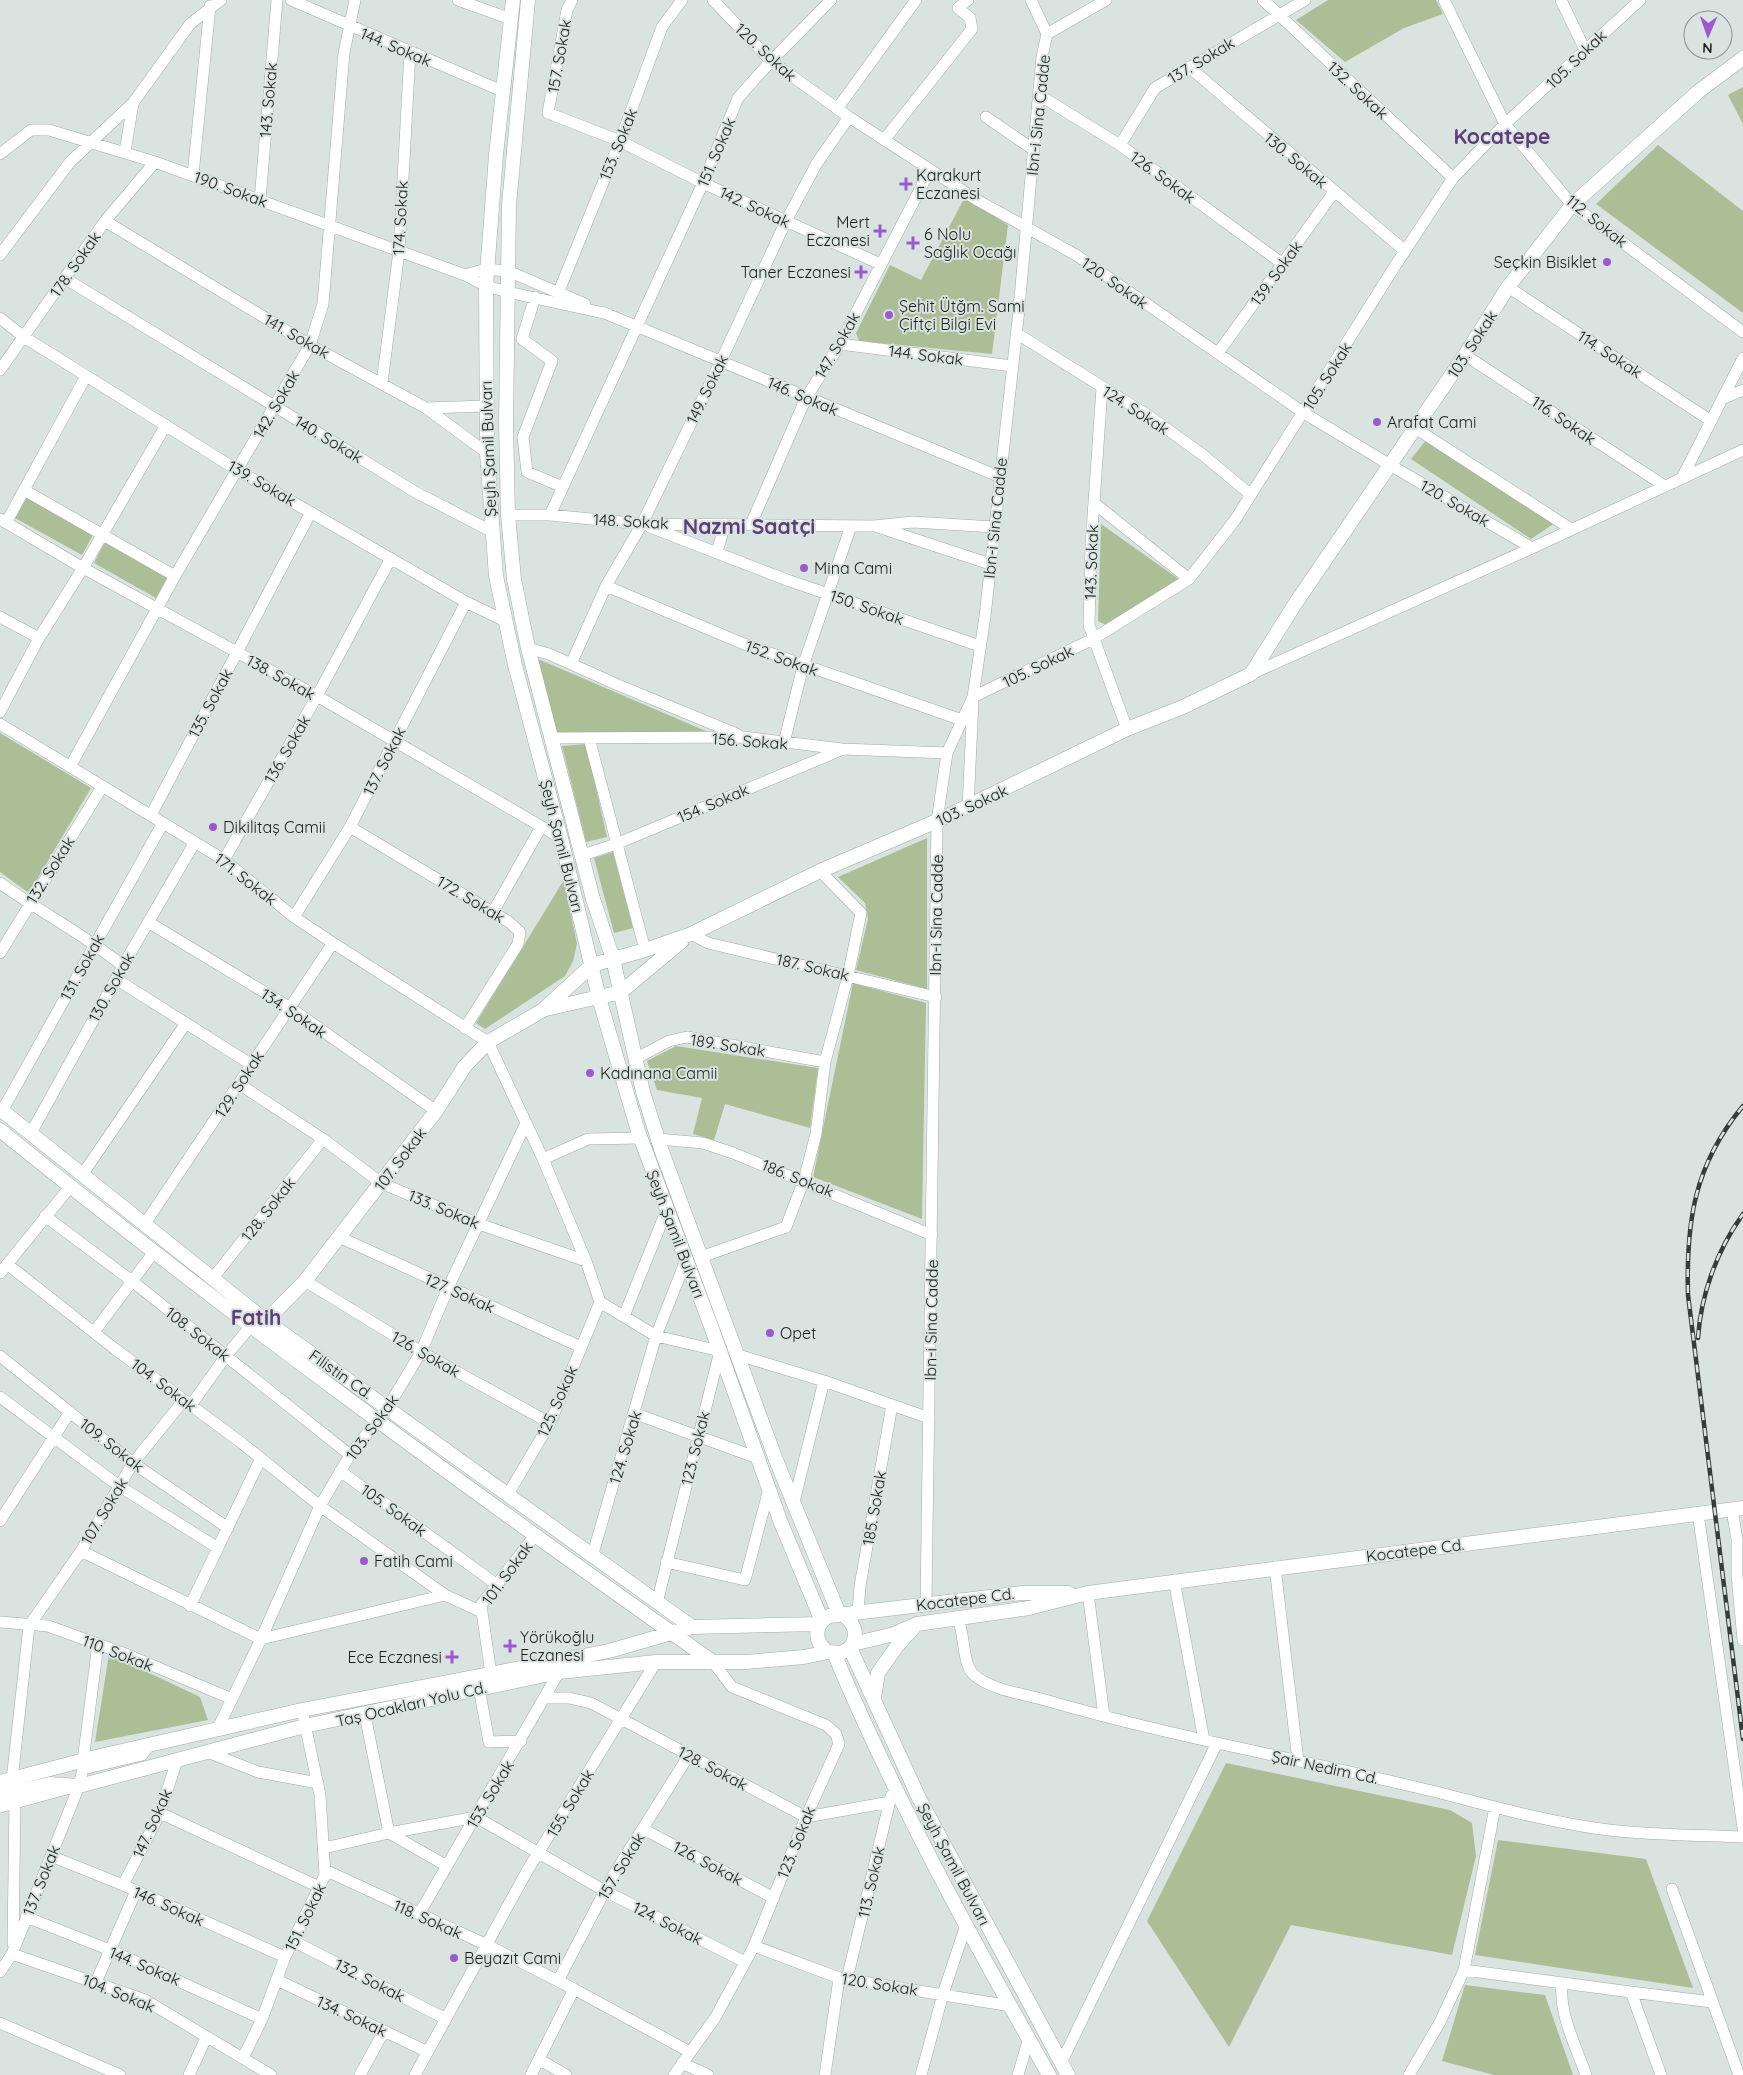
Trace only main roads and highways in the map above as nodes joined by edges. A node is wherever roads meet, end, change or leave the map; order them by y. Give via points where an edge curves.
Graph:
1 (513, 0) edge
2 (528, 0) edge
3 (1743, 58) edge
4 (691, 934) junction
5 (613, 959) junction
6 (592, 965) junction
7 (621, 992) junction
8 (599, 998) junction
9 (543, 1010) junction
10 (1, 1110) edge
11 (1, 1133) edge
12 (266, 1321) junction
13 (250, 1327) junction
14 (1737, 1509) edge
15 (1088, 1593) junction
16 (841, 1615) junction
17 (820, 1622) junction
18 (917, 1624) junction
19 (692, 1627) junction
20 (670, 1631) junction
21 (851, 1646) junction
22 (831, 1652) junction
23 (714, 1662) junction
24 (874, 1698) junction
25 (6, 1781) edge
26 (0, 1796) edge
27 (1065, 2069) edge
28 (1049, 2075) edge

1 - 6 main road, Şeyh Şamil Bulvarı via 486,269 486,406 491,531 505,621
2 - 5 main road, Şeyh Şamil Bulvarı via 512,161 508,271 508,514 514,579 528,648 593,900
3 - 4 main road, 103. Sokak via 1699,91 1572,205 1508,287 1251,674 1183,707 1127,729 938,821 820,871
4 - 5 main road, 103. Sokak
4 - 7 main road, 103. Sokak
5 - 6 main road, 103. Sokak
5 - 7 main road, Şeyh Şamil Bulvarı
6 - 8 main road, Şeyh Şamil Bulvarı
6 - 9 main road
7 - 8 main road, 103. Sokak
7 - 16 main road, Şeyh Şamil Bulvarı via 635,1059 658,1139 776,1460
8 - 9 main road, 103. Sokak
8 - 17 main road, Şeyh Şamil Bulvarı via 640,1138
9 - 12 main road, 107. Sokak via 488,1042 465,1066 382,1183 305,1281
10 - 12 main road, Filistin Cd.
11 - 13 main road, Filistin Cd.
12 - 13 main road
12 - 19 main road, Filistin Cd.
13 - 20 main road, Filistin Cd.
14 - 15 main road, Kocatepe Cd.
15 - 16 main road, Kocatepe Cd. via 1022,1592
15 - 18 main road, Kocatepe Cd. via 1029,1608
16 - 17 main road via 829,1616
16 - 21 main road, Şeyh Şamil Bulvarı via 854,1628
17 - 19 main road, Taş Ocakları Yolu Cd.
17 - 22 main road, Şeyh Şamil Bulvarı via 817,1630 819,1643
18 - 21 main road, Kocatepe Cd.
18 - 24 main road via 878,1673
19 - 20 main road, Taş Ocakları Yolu Cd.
20 - 23 main road, Filistin Cd.
20 - 25 main road, Taş Ocakları Yolu Cd. via 609,1651 302,1710
21 - 22 main road
21 - 24 main road, Şeyh Şamil Bulvarı
22 - 23 main road, Taş Ocakları Yolu Cd. via 804,1657
22 - 28 main road, Şeyh Şamil Bulvarı via 868,1734 966,1926
23 - 26 main road, Taş Ocakları Yolu Cd. via 656,1662 559,1672 305,1726 79,1786 50,1784
24 - 27 main road, Şeyh Şamil Bulvarı via 920,1798

